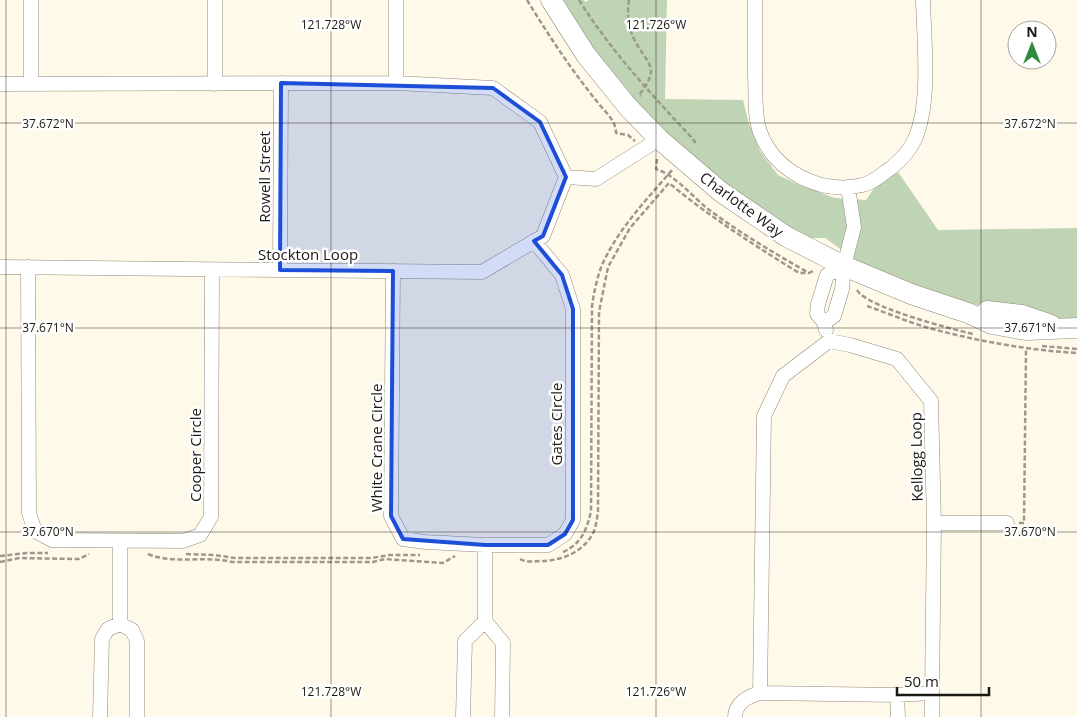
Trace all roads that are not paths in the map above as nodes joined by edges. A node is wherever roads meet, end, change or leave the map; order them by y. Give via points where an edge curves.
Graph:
1 (31, 0) edge
2 (215, 0) edge
3 (396, 0) edge
4 (551, 0) edge
5 (755, 0) edge
6 (923, 0) edge
7 (281, 83) junction
8 (396, 83) junction
9 (0, 84) edge
10 (31, 84) junction
11 (216, 84) junction
12 (659, 139) junction
13 (566, 177) junction
14 (848, 187) junction
15 (534, 241) junction
16 (844, 266) junction
17 (0, 267) edge
18 (28, 267) junction
19 (212, 270) junction
20 (280, 270) junction
21 (393, 271) junction
22 (968, 314) junction
23 (824, 322) junction
24 (1067, 328) edge
25 (829, 341) junction
26 (934, 523) junction
27 (1008, 523) road end
28 (120, 541) junction
29 (485, 545) junction
30 (485, 621) junction
31 (120, 624) junction
32 (760, 692) junction
33 (932, 692) junction
34 (897, 695) junction
35 (100, 717) edge
36 (137, 717) edge
37 (463, 717) edge
38 (502, 717) edge
39 (735, 717) edge
40 (898, 717) edge
41 (932, 717) edge

1 - 10 street
2 - 11 street
3 - 8 street
4 - 12 street, Charlotte Way via 586,55
5 - 14 street via 756,108 767,148 780,164 795,174 824,186
6 - 14 street via 925,97 914,141 901,160 878,177 864,185
7 - 8 street
7 - 11 street
7 - 20 street, Rowell Street
8 - 13 street via 493,88 540,122
9 - 10 street
10 - 11 street
12 - 13 street via 596,179
12 - 16 street, Charlotte Way via 689,149 721,192 787,237
13 - 15 street, Stockton Loop via 543,236
14 - 16 street via 854,227
15 - 21 street, Stockton Loop via 482,272
15 - 29 street, Gates Circle via 562,275 573,309 573,520 565,534 548,545
16 - 22 street, Charlotte Way
16 - 23 street via 842,289 834,316
16 - 23 street via 827,276 817,314
17 - 18 street, Stockton Loop
18 - 19 street, Stockton Loop
18 - 28 street, Cooper Circle via 29,513 34,531 52,540
19 - 20 street, Stockton Loop
19 - 28 street, Cooper Circle via 211,517 200,535 183,541
20 - 21 street, Stockton Loop
21 - 29 street, White Crane Circle via 391,516 403,539
22 - 24 street, Charlotte Way via 978,310 1022,315
22 - 24 street, Charlotte Way via 1026,340
23 - 25 street
25 - 26 street, Kellogg Loop via 897,359 931,401
25 - 32 street via 783,376 764,416
26 - 27 street
26 - 33 street, Kellogg Loop
28 - 31 street
29 - 30 street
30 - 37 street via 466,641
30 - 38 street via 503,643
31 - 35 street via 108,629 102,639
31 - 36 street via 132,630 137,641
32 - 34 street
32 - 39 street via 743,700
33 - 34 street
33 - 41 street, Kellogg Loop
34 - 40 street

